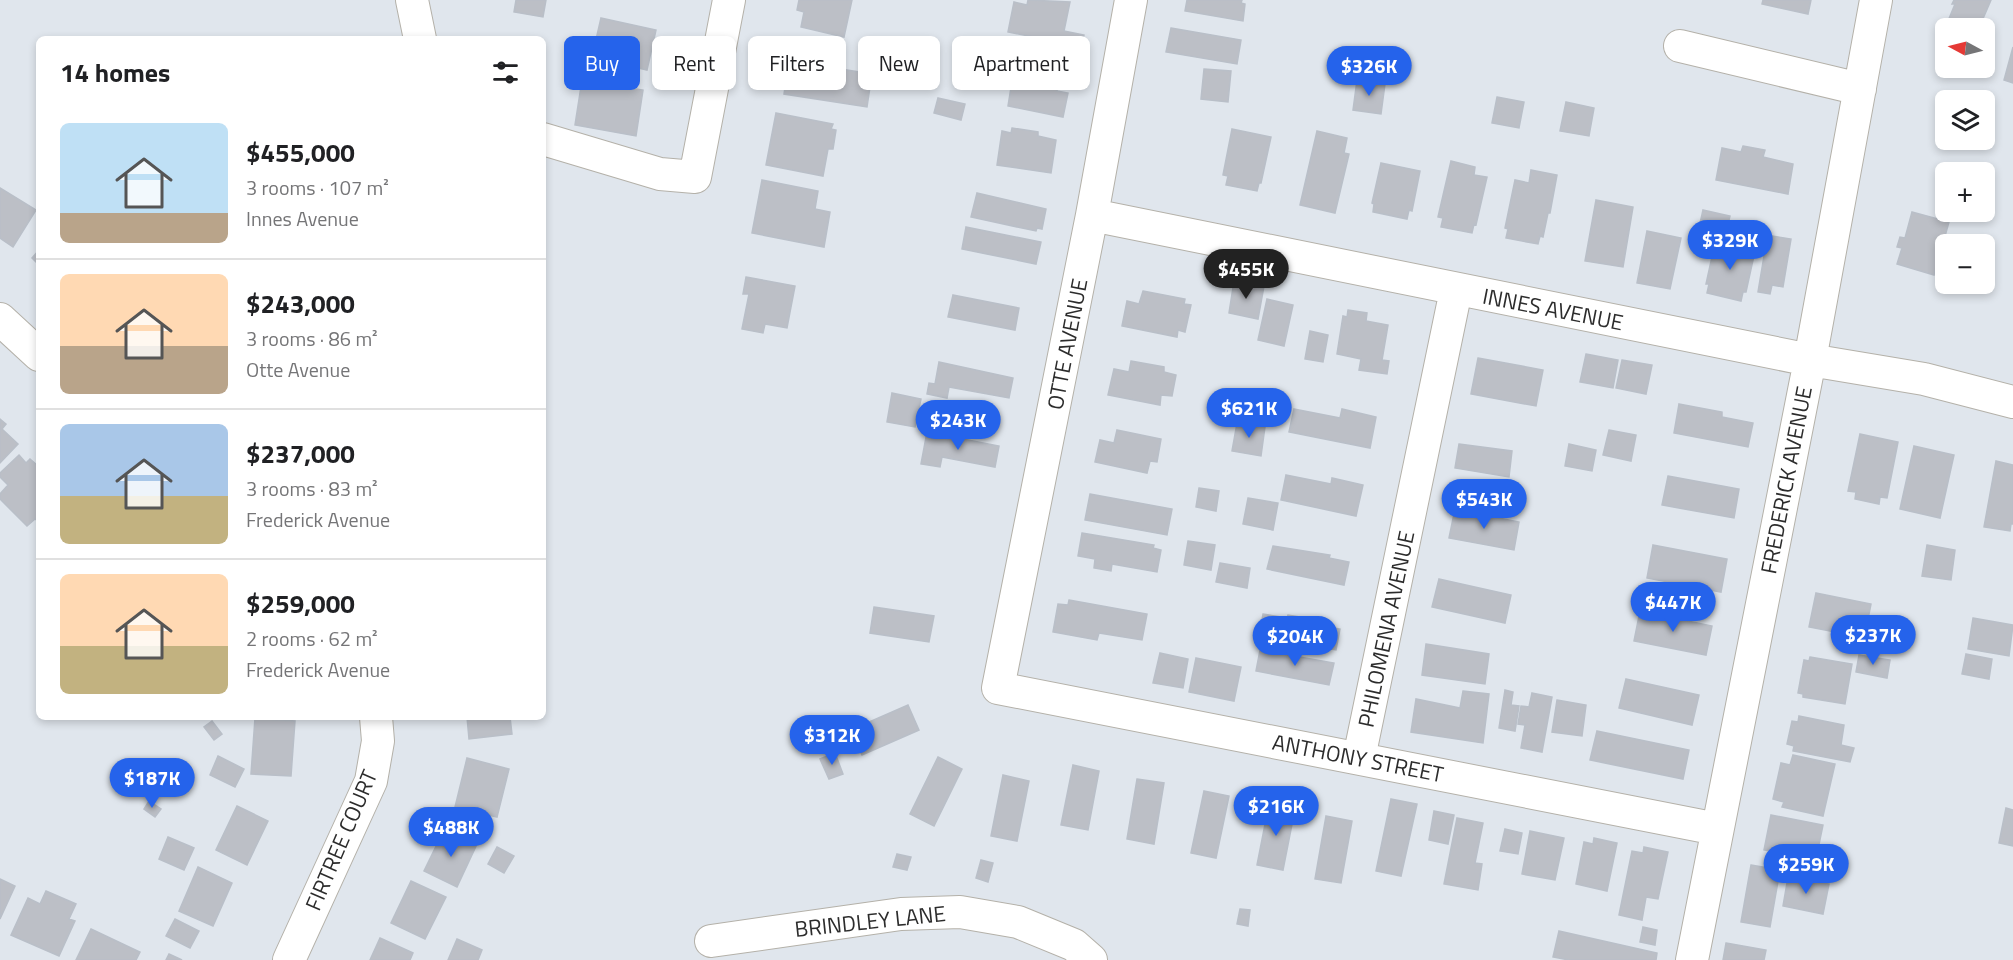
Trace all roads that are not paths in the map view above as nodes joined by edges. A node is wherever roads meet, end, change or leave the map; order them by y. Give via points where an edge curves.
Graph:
1 (412, 0) edge
2 (729, 0) edge
3 (1131, 0) edge
4 (1876, 0) edge
5 (419, 36) edge
6 (1680, 46) dead end
7 (1860, 89) junction
8 (546, 140) edge
9 (1092, 215) junction
10 (1456, 290) junction
11 (0, 319) edge
12 (36, 352) edge
13 (1810, 360) junction
14 (2013, 402) edge
15 (998, 688) joint
16 (376, 720) edge
17 (1359, 758) junction
18 (1717, 829) junction
19 (711, 941) dead end
20 (289, 960) edge
21 (1091, 960) edge
22 (1692, 960) edge

1 - 5 street
2 - 8 street via 695,177 660,174
3 - 9 street, OTTE AVENUE
4 - 7 street, FREDERICK AVENUE
6 - 7 street
7 - 13 street, FREDERICK AVENUE
9 - 10 street, INNES AVENUE
9 - 15 street, OTTE AVENUE
10 - 13 street, INNES AVENUE
10 - 17 street, PHILOMENA AVENUE
11 - 12 street
13 - 14 street, INNES AVENUE via 1924,378
13 - 18 street, FREDERICK AVENUE
15 - 17 street, ANTHONY STREET
16 - 20 street, FIRTREE COURT via 378,741 371,782
17 - 18 street, ANTHONY STREET
18 - 22 street, FREDERICK AVENUE
19 - 21 street, BRINDLEY LANE via 901,914 960,912 1018,922 1074,945

